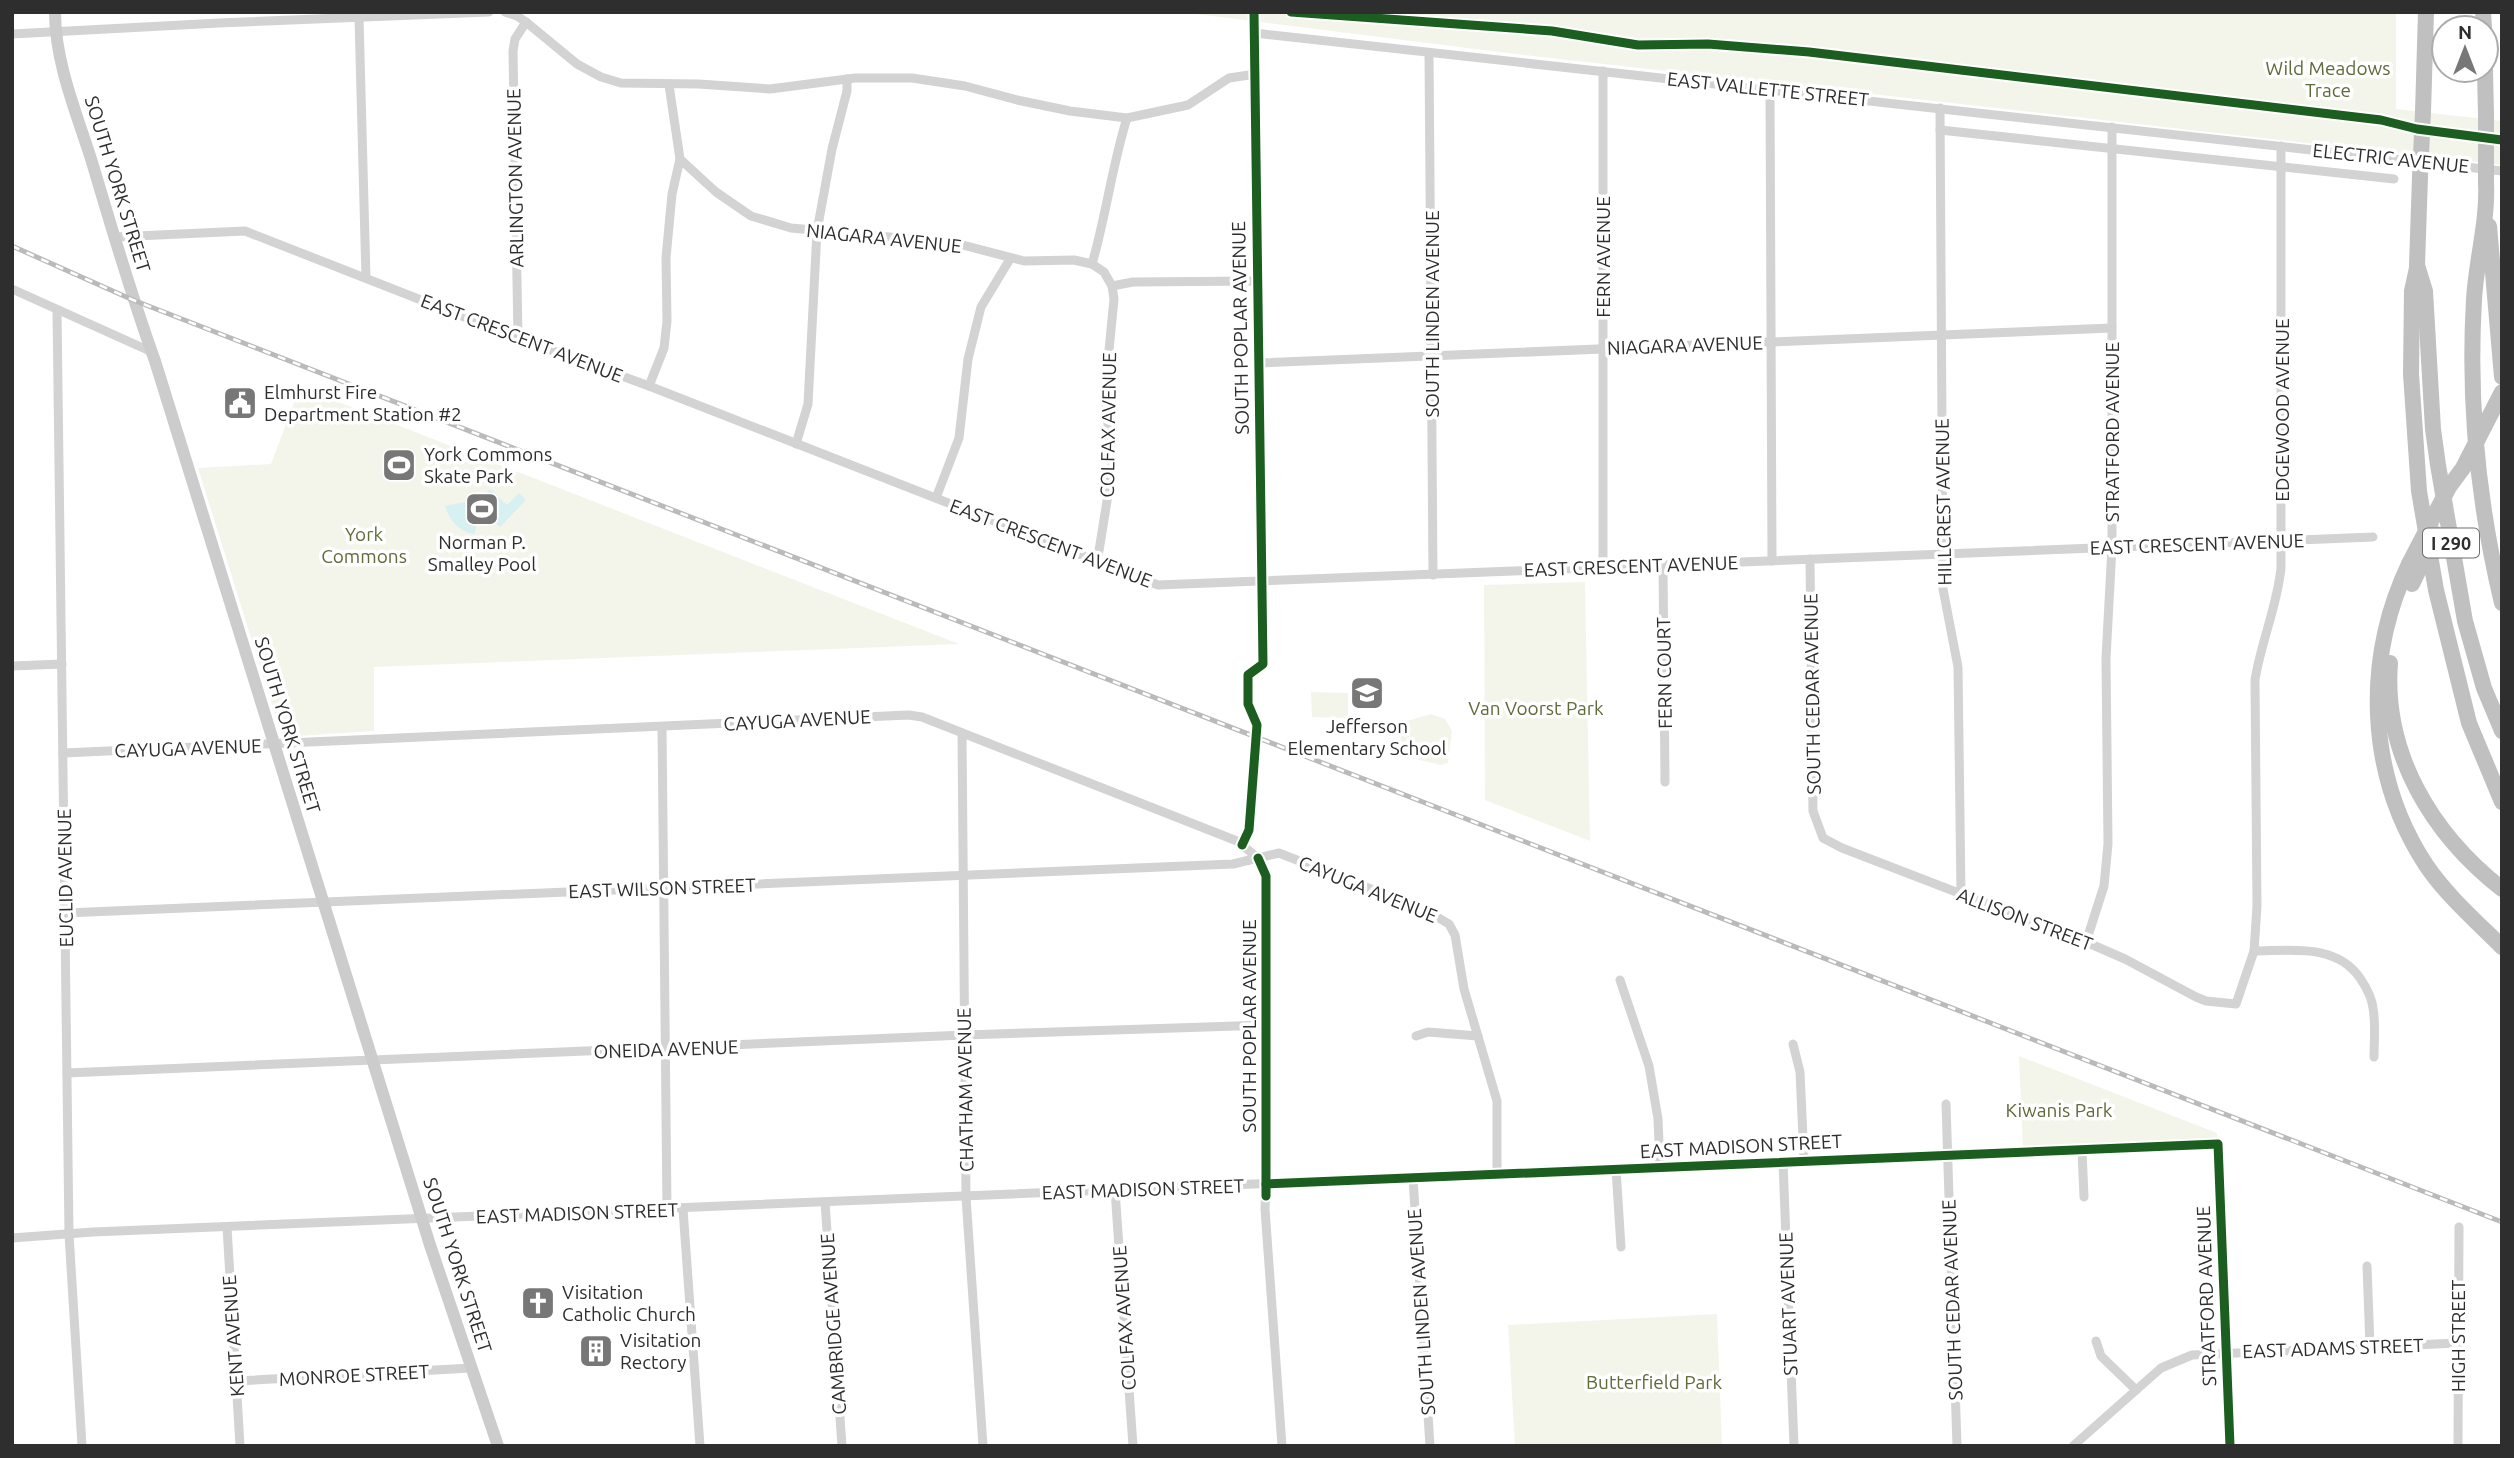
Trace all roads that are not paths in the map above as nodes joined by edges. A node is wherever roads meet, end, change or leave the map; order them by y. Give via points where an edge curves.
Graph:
1 (55, 12) edge
2 (489, 12) edge
3 (505, 12) edge
4 (1254, 12) edge
5 (2426, 12) edge
6 (384, 14) edge
7 (219, 17) edge
8 (359, 18) junction
9 (526, 22) junction
10 (55, 32) junction
11 (1254, 33) junction
12 (12, 34) edge
13 (1429, 53) junction
14 (1603, 71) junction
15 (1256, 74) junction
16 (847, 79) junction
17 (2485, 84) edge
18 (668, 85) junction
19 (1770, 90) junction
20 (1940, 107) junction
21 (1127, 118) junction
22 (2112, 127) junction
23 (1940, 130) junction
24 (2281, 146) junction
25 (2112, 148) junction
26 (680, 159) junction
27 (2281, 166) junction
28 (2502, 171) edge
29 (2394, 179) dead end
30 (2486, 188) junction
31 (817, 231) junction
32 (115, 237) junction
33 (1010, 259) junction
34 (1091, 264) junction
35 (2417, 265) junction
36 (366, 278) junction
37 (1256, 281) junction
38 (1112, 286) junction
39 (12, 289) edge
40 (57, 310) junction
41 (2112, 328) junction
42 (1942, 334) junction
43 (518, 338) junction
44 (1772, 341) junction
45 (1602, 348) junction
46 (152, 352) junction
47 (1433, 355) junction
48 (1259, 363) junction
49 (2502, 377) edge
50 (649, 386) junction
51 (2502, 392) edge
52 (796, 444) junction
53 (2463, 468) junction
54 (936, 498) junction
55 (2373, 537) dead end
56 (2282, 541) junction
57 (2112, 547) junction
58 (1942, 554) junction
59 (1810, 559) junction
60 (1772, 561) junction
61 (1097, 563) junction
62 (1662, 565) junction
63 (1602, 568) junction
64 (1433, 575) junction
65 (1261, 582) junction
66 (2502, 603) edge
67 (62, 664) junction
68 (1263, 664) dead end
69 (12, 666) edge
70 (662, 727) junction
71 (2502, 731) edge
72 (962, 733) junction
73 (274, 745) junction
74 (63, 753) junction
75 (1665, 782) dead end
76 (2502, 802) edge
77 (1818, 828) joint
78 (1258, 858) junction
79 (962, 875) junction
80 (664, 889) junction
81 (2502, 889) edge
82 (1961, 894) junction
83 (323, 903) junction
84 (65, 914) junction
85 (2086, 943) junction
86 (2502, 947) edge
87 (2254, 951) junction
88 (1620, 980) dead end
89 (2236, 1004) joint
90 (1266, 1025) junction
91 (965, 1035) junction
92 (1416, 1036) dead end
93 (1478, 1036) junction
94 (1794, 1044) dead end
95 (666, 1049) junction
96 (2374, 1057) dead end
97 (373, 1061) junction
98 (67, 1073) junction
99 (1945, 1104) dead end
100 (2218, 1144) joint
101 (2082, 1150) junction
102 (1948, 1154) junction
103 (1804, 1160) junction
104 (1783, 1162) junction
105 (1660, 1167) junction
106 (1616, 1170) junction
107 (1497, 1175) junction
108 (1413, 1178) junction
109 (1266, 1184) junction
110 (1115, 1190) junction
111 (2084, 1196) dead end
112 (966, 1197) junction
113 (825, 1202) junction
114 (667, 1209) junction
115 (683, 1209) junction
116 (422, 1219) junction
117 (227, 1227) junction
118 (2459, 1227) dead end
119 (69, 1234) junction
120 (12, 1238) edge
121 (1621, 1247) dead end
122 (2367, 1266) dead end
123 (2096, 1341) dead end
124 (2458, 1343) junction
125 (2370, 1346) junction
126 (2226, 1352) junction
127 (471, 1368) junction
128 (236, 1381) junction
129 (2136, 1390) junction
130 (2075, 1445) edge
131 (82, 1446) edge
132 (240, 1446) edge
133 (498, 1446) edge
134 (700, 1446) edge
135 (842, 1446) edge
136 (983, 1446) edge
137 (1133, 1446) edge
138 (1282, 1446) edge
139 (1430, 1446) edge
140 (1794, 1446) edge
141 (1957, 1446) edge
142 (2230, 1446) edge
143 (2458, 1446) edge

1 - 10 main road, SOUTH YORK STREET
2 - 6 street
3 - 9 street
4 - 11 street
5 - 35 highway, I 290, bridge
6 - 8 street
7 - 8 street
7 - 10 street
8 - 36 street
9 - 18 street via 592,73 621,83
9 - 43 street, ARLINGTON AVENUE via 513,51
10 - 12 street
10 - 32 main road, SOUTH YORK STREET
11 - 13 street, EAST VALLETTE STREET
11 - 15 street, SOUTH POPLAR AVENUE
13 - 14 street, EAST VALLETTE STREET
13 - 47 street, SOUTH LINDEN AVENUE
14 - 19 street, EAST VALLETTE STREET
14 - 45 street, FERN AVENUE
15 - 21 street via 1229,78 1188,105
15 - 37 street, SOUTH POPLAR AVENUE
16 - 18 street via 770,89
16 - 21 street via 938,81 1044,107
16 - 31 street
17 - 30 highway, I 290, bridge
18 - 26 street
19 - 20 street, EAST VALLETTE STREET
19 - 44 street
20 - 22 street, EAST VALLETTE STREET
20 - 23 street, HILLCREST AVENUE
21 - 34 street
22 - 24 street, EAST VALLETTE STREET
22 - 25 street, STRATFORD AVENUE
23 - 25 street
23 - 42 street, HILLCREST AVENUE
24 - 27 street, EDGEWOOD AVENUE
24 - 28 street, ELECTRIC AVENUE
25 - 27 street
25 - 41 street, STRATFORD AVENUE
26 - 31 street, NIAGARA AVENUE via 751,216
26 - 50 street via 666,258 664,348
27 - 29 street
27 - 56 street, EDGEWOOD AVENUE
30 - 49 highway
30 - 66 highway, I 290 via 2471,366 2480,492
31 - 33 street, NIAGARA AVENUE via 931,239
31 - 52 street via 808,404
32 - 36 street, EAST CRESCENT AVENUE via 240,230
32 - 46 main road, SOUTH YORK STREET
33 - 34 street, NIAGARA AVENUE
33 - 54 street via 981,307 968,359 959,438
34 - 38 street via 1104,272
35 - 71 highway, I 290 via 2425,291 2433,429 2449,537 2465,621
35 - 76 highway via 2412,291 2411,374 2421,504 2436,590 2469,723
36 - 43 street, EAST CRESCENT AVENUE
37 - 38 street
37 - 48 street, SOUTH POPLAR AVENUE
38 - 61 street, COLFAX AVENUE via 1105,391 1112,470
39 - 40 street
40 - 46 street
40 - 67 street, EUCLID AVENUE
41 - 42 street, NIAGARA AVENUE
41 - 57 street, STRATFORD AVENUE
42 - 44 street, NIAGARA AVENUE
42 - 58 street, HILLCREST AVENUE
43 - 50 street, EAST CRESCENT AVENUE
44 - 45 street, NIAGARA AVENUE
44 - 60 street
45 - 47 street, NIAGARA AVENUE
45 - 63 street, FERN AVENUE
46 - 73 main road, SOUTH YORK STREET
47 - 48 street, NIAGARA AVENUE
47 - 64 street, SOUTH LINDEN AVENUE
48 - 65 street, SOUTH POPLAR AVENUE
50 - 52 street, EAST CRESCENT AVENUE
51 - 53 highway, bridge
52 - 54 street, EAST CRESCENT AVENUE
53 - 81 highway, bridge via 2400,613 2391,651 2389,709 2417,792 2476,865
53 - 86 highway, bridge via 2409,565 2390,613 2377,683 2377,726 2388,781 2411,839 2446,891
54 - 61 street, EAST CRESCENT AVENUE
55 - 56 street, EAST CRESCENT AVENUE
56 - 57 street, EAST CRESCENT AVENUE
56 - 87 street, EDGEWOOD AVENUE via 2279,590 2255,680
57 - 58 street, EAST CRESCENT AVENUE
57 - 85 street, STRATFORD AVENUE via 2106,658 2108,854 2099,908
58 - 59 street, EAST CRESCENT AVENUE
58 - 82 street, HILLCREST AVENUE via 1943,589 1958,667
59 - 60 street, EAST CRESCENT AVENUE
59 - 77 street, SOUTH CEDAR AVENUE via 1813,811
60 - 62 street, EAST CRESCENT AVENUE
61 - 65 street, EAST CRESCENT AVENUE via 1158,585
62 - 63 street, EAST CRESCENT AVENUE
62 - 75 street, FERN COURT
63 - 64 street, EAST CRESCENT AVENUE
64 - 65 street, EAST CRESCENT AVENUE
65 - 68 street, SOUTH POPLAR AVENUE
67 - 69 street
67 - 74 street, EUCLID AVENUE
70 - 72 street, CAYUGA AVENUE via 909,715
70 - 73 street, CAYUGA AVENUE
70 - 80 street
72 - 78 street, CAYUGA AVENUE via 1237,841
72 - 79 street, CHATHAM AVENUE
73 - 74 street, CAYUGA AVENUE
73 - 83 main road, SOUTH YORK STREET
74 - 84 street, EUCLID AVENUE
77 - 82 street, ALLISON STREET via 1823,838 1842,848
78 - 79 street, EAST WILSON STREET via 1233,863
78 - 90 street, SOUTH POPLAR AVENUE via 1266,876
78 - 93 street, CAYUGA AVENUE via 1279,853 1439,916 1449,924
79 - 80 street, EAST WILSON STREET
79 - 91 street, CHATHAM AVENUE
80 - 83 street, EAST WILSON STREET
80 - 95 street
82 - 85 street, ALLISON STREET
83 - 84 street, EAST WILSON STREET
83 - 97 main road, SOUTH YORK STREET
84 - 98 street, EUCLID AVENUE
85 - 89 street, ALLISON STREET via 2196,997
87 - 89 street, EDGEWOOD AVENUE
87 - 96 street via 2319,952 2353,968 2372,1001
88 - 105 street via 1649,1066
90 - 91 street, ONEIDA AVENUE
90 - 109 street, SOUTH POPLAR AVENUE
91 - 95 street, ONEIDA AVENUE
91 - 112 street, CHATHAM AVENUE
92 - 93 street via 1428,1032
93 - 107 street, CAYUGA AVENUE via 1498,1105
94 - 103 street via 1800,1072
95 - 97 street, ONEIDA AVENUE
95 - 114 street
97 - 98 street, ONEIDA AVENUE
97 - 116 main road, SOUTH YORK STREET
98 - 119 street, EUCLID AVENUE
99 - 102 street, SOUTH CEDAR AVENUE
100 - 101 street, EAST MADISON STREET
100 - 126 street, STRATFORD AVENUE
101 - 102 street, EAST MADISON STREET
101 - 111 street
102 - 103 street, EAST MADISON STREET
102 - 141 street, SOUTH CEDAR AVENUE
103 - 104 street, EAST MADISON STREET
104 - 105 street, EAST MADISON STREET
104 - 140 street, STUART AVENUE
105 - 106 street, EAST MADISON STREET
106 - 107 street, EAST MADISON STREET
106 - 121 street
107 - 108 street, EAST MADISON STREET
108 - 109 street, EAST MADISON STREET
108 - 139 street, SOUTH LINDEN AVENUE
109 - 110 street, EAST MADISON STREET
109 - 138 street, SOUTH POPLAR AVENUE
110 - 112 street, EAST MADISON STREET
110 - 137 street, COLFAX AVENUE
112 - 113 street, EAST MADISON STREET
112 - 136 street, CHATHAM AVENUE
113 - 115 street, EAST MADISON STREET
113 - 135 street, CAMBRIDGE AVENUE
114 - 115 street, EAST MADISON STREET
114 - 116 street, EAST MADISON STREET
115 - 134 street
116 - 117 street, EAST MADISON STREET
116 - 127 main road, SOUTH YORK STREET
117 - 119 street, EAST MADISON STREET
117 - 128 street, KENT AVENUE
118 - 124 street, HIGH STREET
119 - 120 street, EAST MADISON STREET
119 - 131 street, EUCLID AVENUE
122 - 125 street
123 - 129 street via 2101,1356
124 - 125 street, EAST ADAMS STREET
124 - 143 street, HIGH STREET
125 - 126 street, EAST ADAMS STREET
126 - 129 street, EAST ADAMS STREET via 2180,1358
126 - 142 street, STRATFORD AVENUE
127 - 128 street, MONROE STREET
127 - 133 main road, SOUTH YORK STREET
128 - 132 street, KENT AVENUE
129 - 130 street, EAST ADAMS STREET

